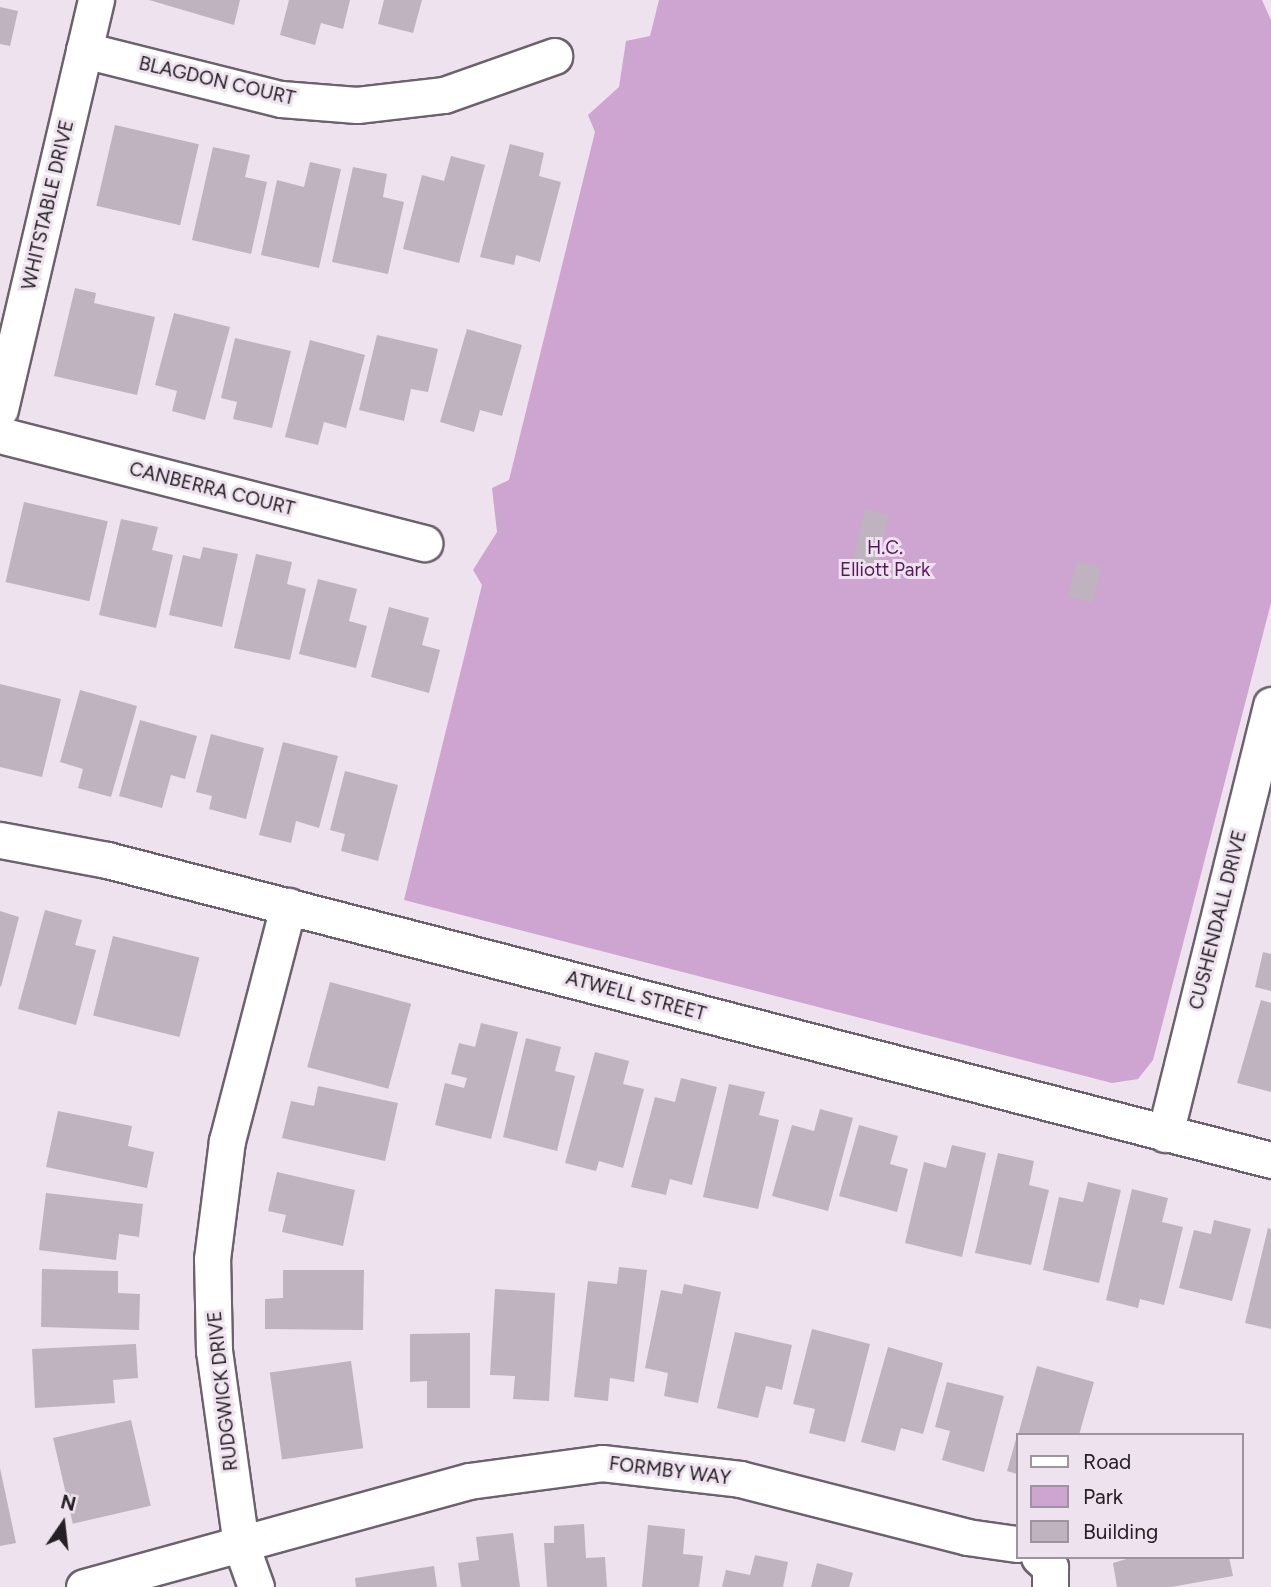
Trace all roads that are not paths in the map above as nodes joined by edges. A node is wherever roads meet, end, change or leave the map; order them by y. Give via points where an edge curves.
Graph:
1 (96, 0) edge
2 (85, 50) junction
3 (554, 56) dead end
4 (0, 409) edge
5 (0, 435) edge
6 (424, 542) dead end
7 (1271, 705) edge
8 (0, 840) edge
9 (288, 906) junction
10 (1166, 1134) junction
11 (1271, 1160) edge
12 (1016, 1544) edge
13 (241, 1545) junction
14 (1041, 1559) edge
15 (84, 1587) edge
16 (256, 1587) edge
17 (1050, 1587) edge

1 - 2 street, WHITSTABLE DRIVE
2 - 3 street, BLAGDON COURT via 281,99 357,105 444,94
2 - 4 street, WHITSTABLE DRIVE
5 - 6 street, CANBERRA COURT
7 - 10 street, CUSHENDALL DRIVE
8 - 9 street, ATWELL STREET via 62,850
9 - 10 street, ATWELL STREET
9 - 13 street, RUDGWICK DRIVE via 227,1141 212,1259 214,1351
10 - 11 street, ATWELL STREET
12 - 13 street, FORMBY WAY via 967,1537 740,1479 603,1463 469,1481
13 - 15 street, FORMBY WAY
13 - 16 street, RUDGWICK DRIVE
14 - 17 street via 1051,1567

